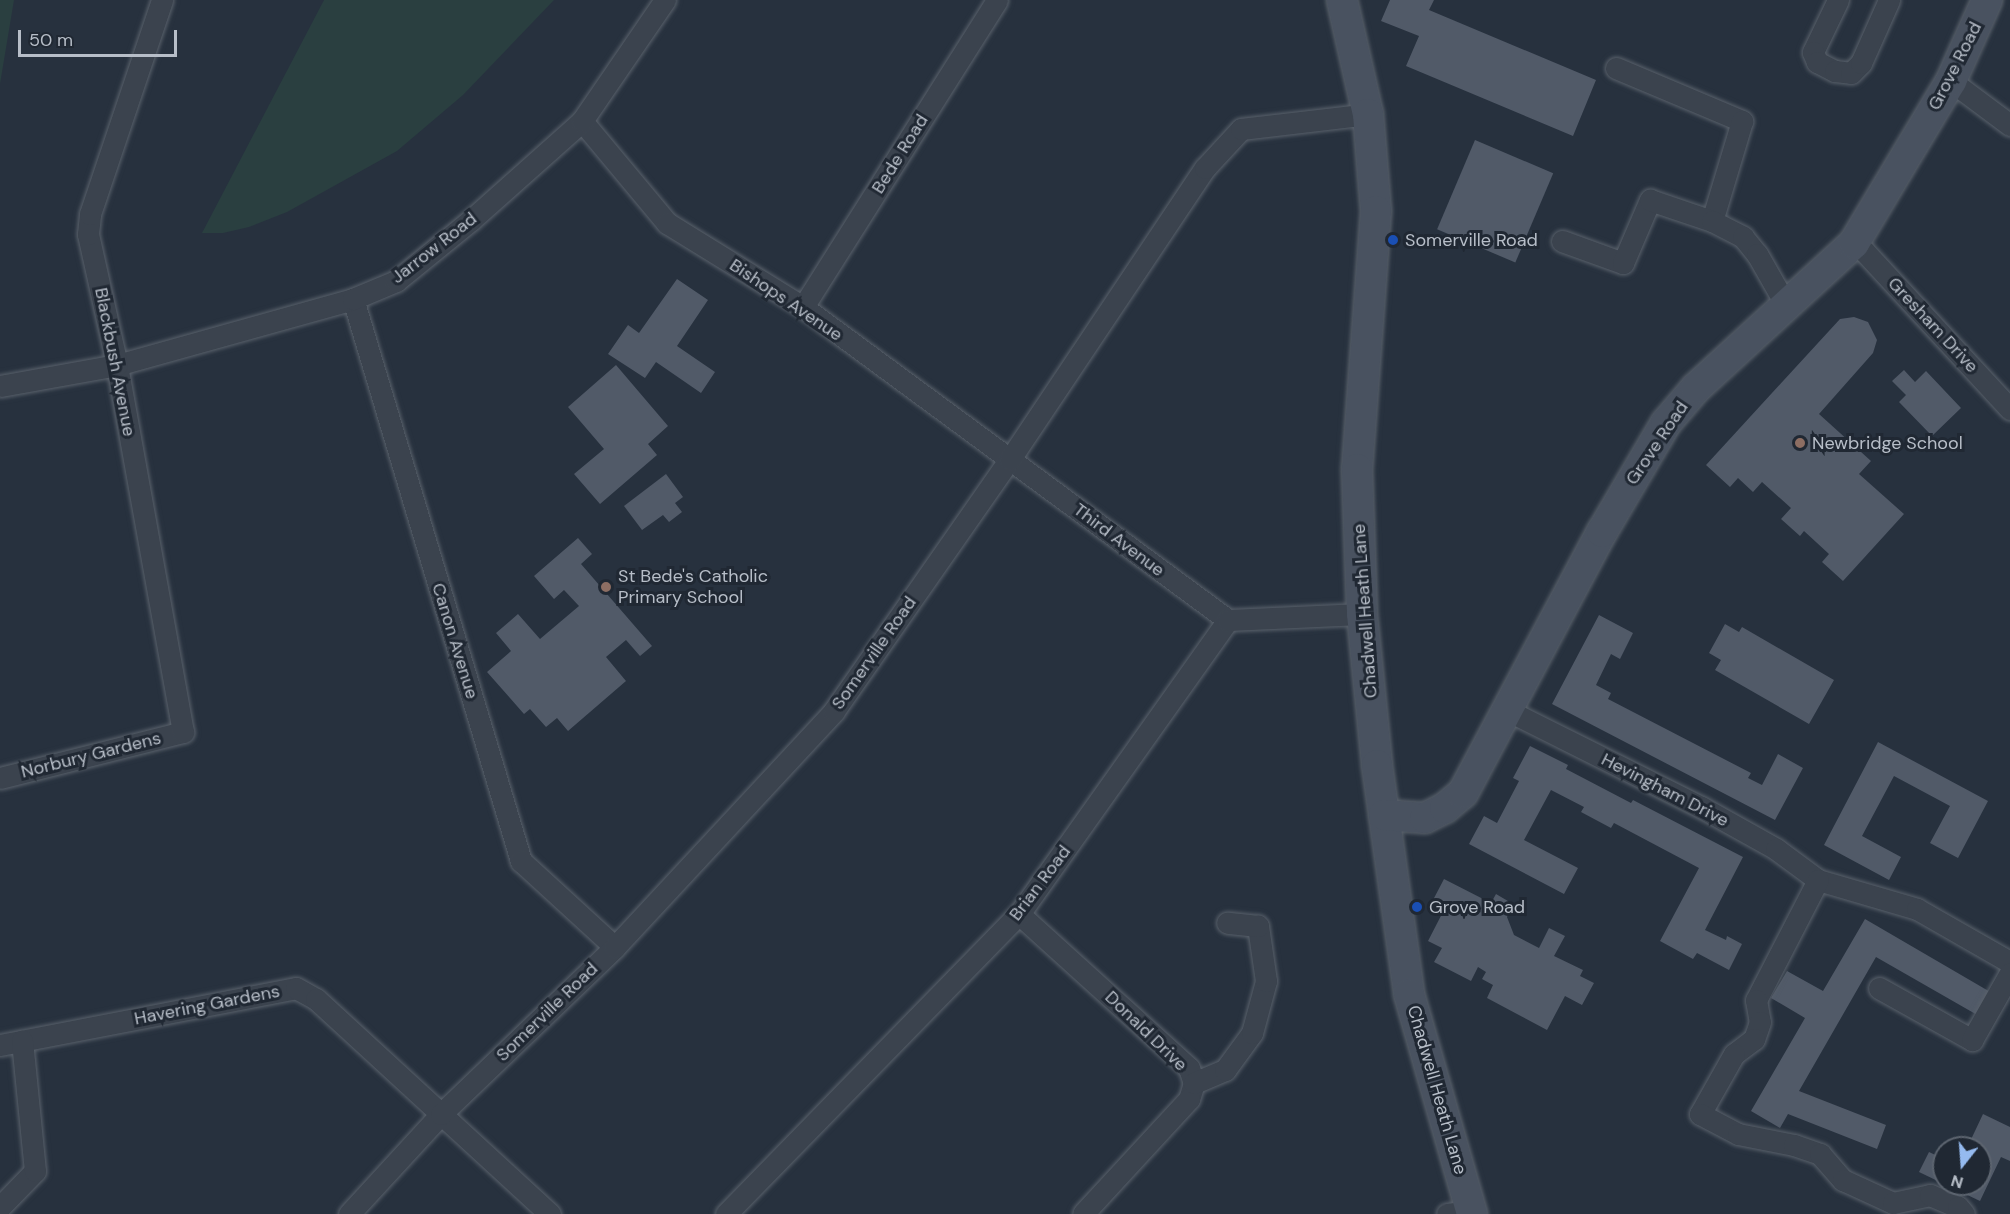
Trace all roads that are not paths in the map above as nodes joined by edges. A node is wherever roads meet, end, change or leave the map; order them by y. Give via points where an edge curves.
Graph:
1 (162, 0) edge
2 (665, 0) edge
3 (997, 0) edge
4 (1342, 0) edge
5 (1838, 0) edge
6 (1889, 0) edge
7 (1987, 0) edge
8 (1616, 68) dead end
9 (1951, 81) junction
10 (1368, 114) junction
11 (582, 121) junction
12 (2010, 124) edge
13 (1712, 221) junction
14 (1562, 242) dead end
15 (1854, 243) junction
16 (353, 299) junction
17 (1786, 305) junction
18 (803, 307) junction
19 (117, 365) junction
20 (0, 386) edge
21 (2010, 409) edge
22 (1010, 459) junction
23 (1362, 614) junction
24 (1228, 620) junction
25 (1505, 709) junction
26 (183, 732) joint
27 (0, 778) edge
28 (1384, 815) junction
29 (1818, 880) junction
30 (1019, 914) junction
31 (1227, 923) dead end
32 (615, 947) junction
33 (2010, 962) edge
34 (2010, 973) edge
35 (1879, 988) dead end
36 (22, 1041) junction
37 (0, 1045) edge
38 (1194, 1083) junction
39 (441, 1114) junction
40 (0, 1207) edge
41 (1464, 1213) edge
42 (350, 1214) edge
43 (550, 1214) edge
44 (726, 1214) edge
45 (1083, 1214) edge
46 (1964, 1214) edge

1 - 19 street, Blackbush Avenue via 90,214 88,234
2 - 11 street, Jarrow Road
3 - 18 street, Bede Road
4 - 10 street, Chadwell Heath Lane
5 - 6 street via 1813,52 1817,62 1835,71 1851,73 1861,63
7 - 9 street, Grove Road
8 - 13 street via 1742,121
9 - 12 street
9 - 15 street, Grove Road
10 - 22 street, Somerville Road via 1241,129 1205,168
10 - 23 street, Chadwell Heath Lane via 1376,211 1357,469
11 - 16 street, Jarrow Road via 396,281
11 - 18 street, Bishops Avenue via 667,223
13 - 14 street via 1650,200 1623,263
13 - 17 street via 1743,237
15 - 17 street, Grove Road
15 - 21 street, Gresham Drive
16 - 19 street, Jarrow Road
16 - 32 street, Canon Avenue via 521,861
17 - 25 street, Grove Road via 1696,388 1666,423
18 - 22 street, Bishops Avenue
19 - 20 street, Jarrow Road
19 - 26 street, Blackbush Avenue
22 - 24 street, Third Avenue
22 - 32 street, Somerville Road via 834,711
23 - 24 street
23 - 28 street, Chadwell Heath Lane
24 - 30 street, Brian Road
25 - 28 street, Grove Road via 1462,793 1445,808 1425,818
25 - 29 street, Hevingham Drive via 1701,807 1776,849
26 - 27 street, Norbury Gardens
28 - 41 street, Chadwell Heath Lane via 1409,994
29 - 33 street via 1917,909
29 - 46 street via 1756,1000 1760,1022 1754,1039 1734,1054 1700,1114 1738,1134 1820,1154 1843,1180 1893,1203 1930,1195 1958,1207
30 - 38 street, Donald Drive via 1189,1068
30 - 44 street, Brian Road
31 - 38 street via 1258,926 1266,981 1252,1033 1225,1070
32 - 39 street, Somerville Road
34 - 35 street via 1972,1040
36 - 37 street, Havering Gardens
36 - 39 street, Havering Gardens via 296,988 316,999
36 - 40 street via 35,1171
38 - 45 street, Donald Drive via 1189,1099
39 - 42 street, Somerville Road
39 - 43 street, Havering Gardens

